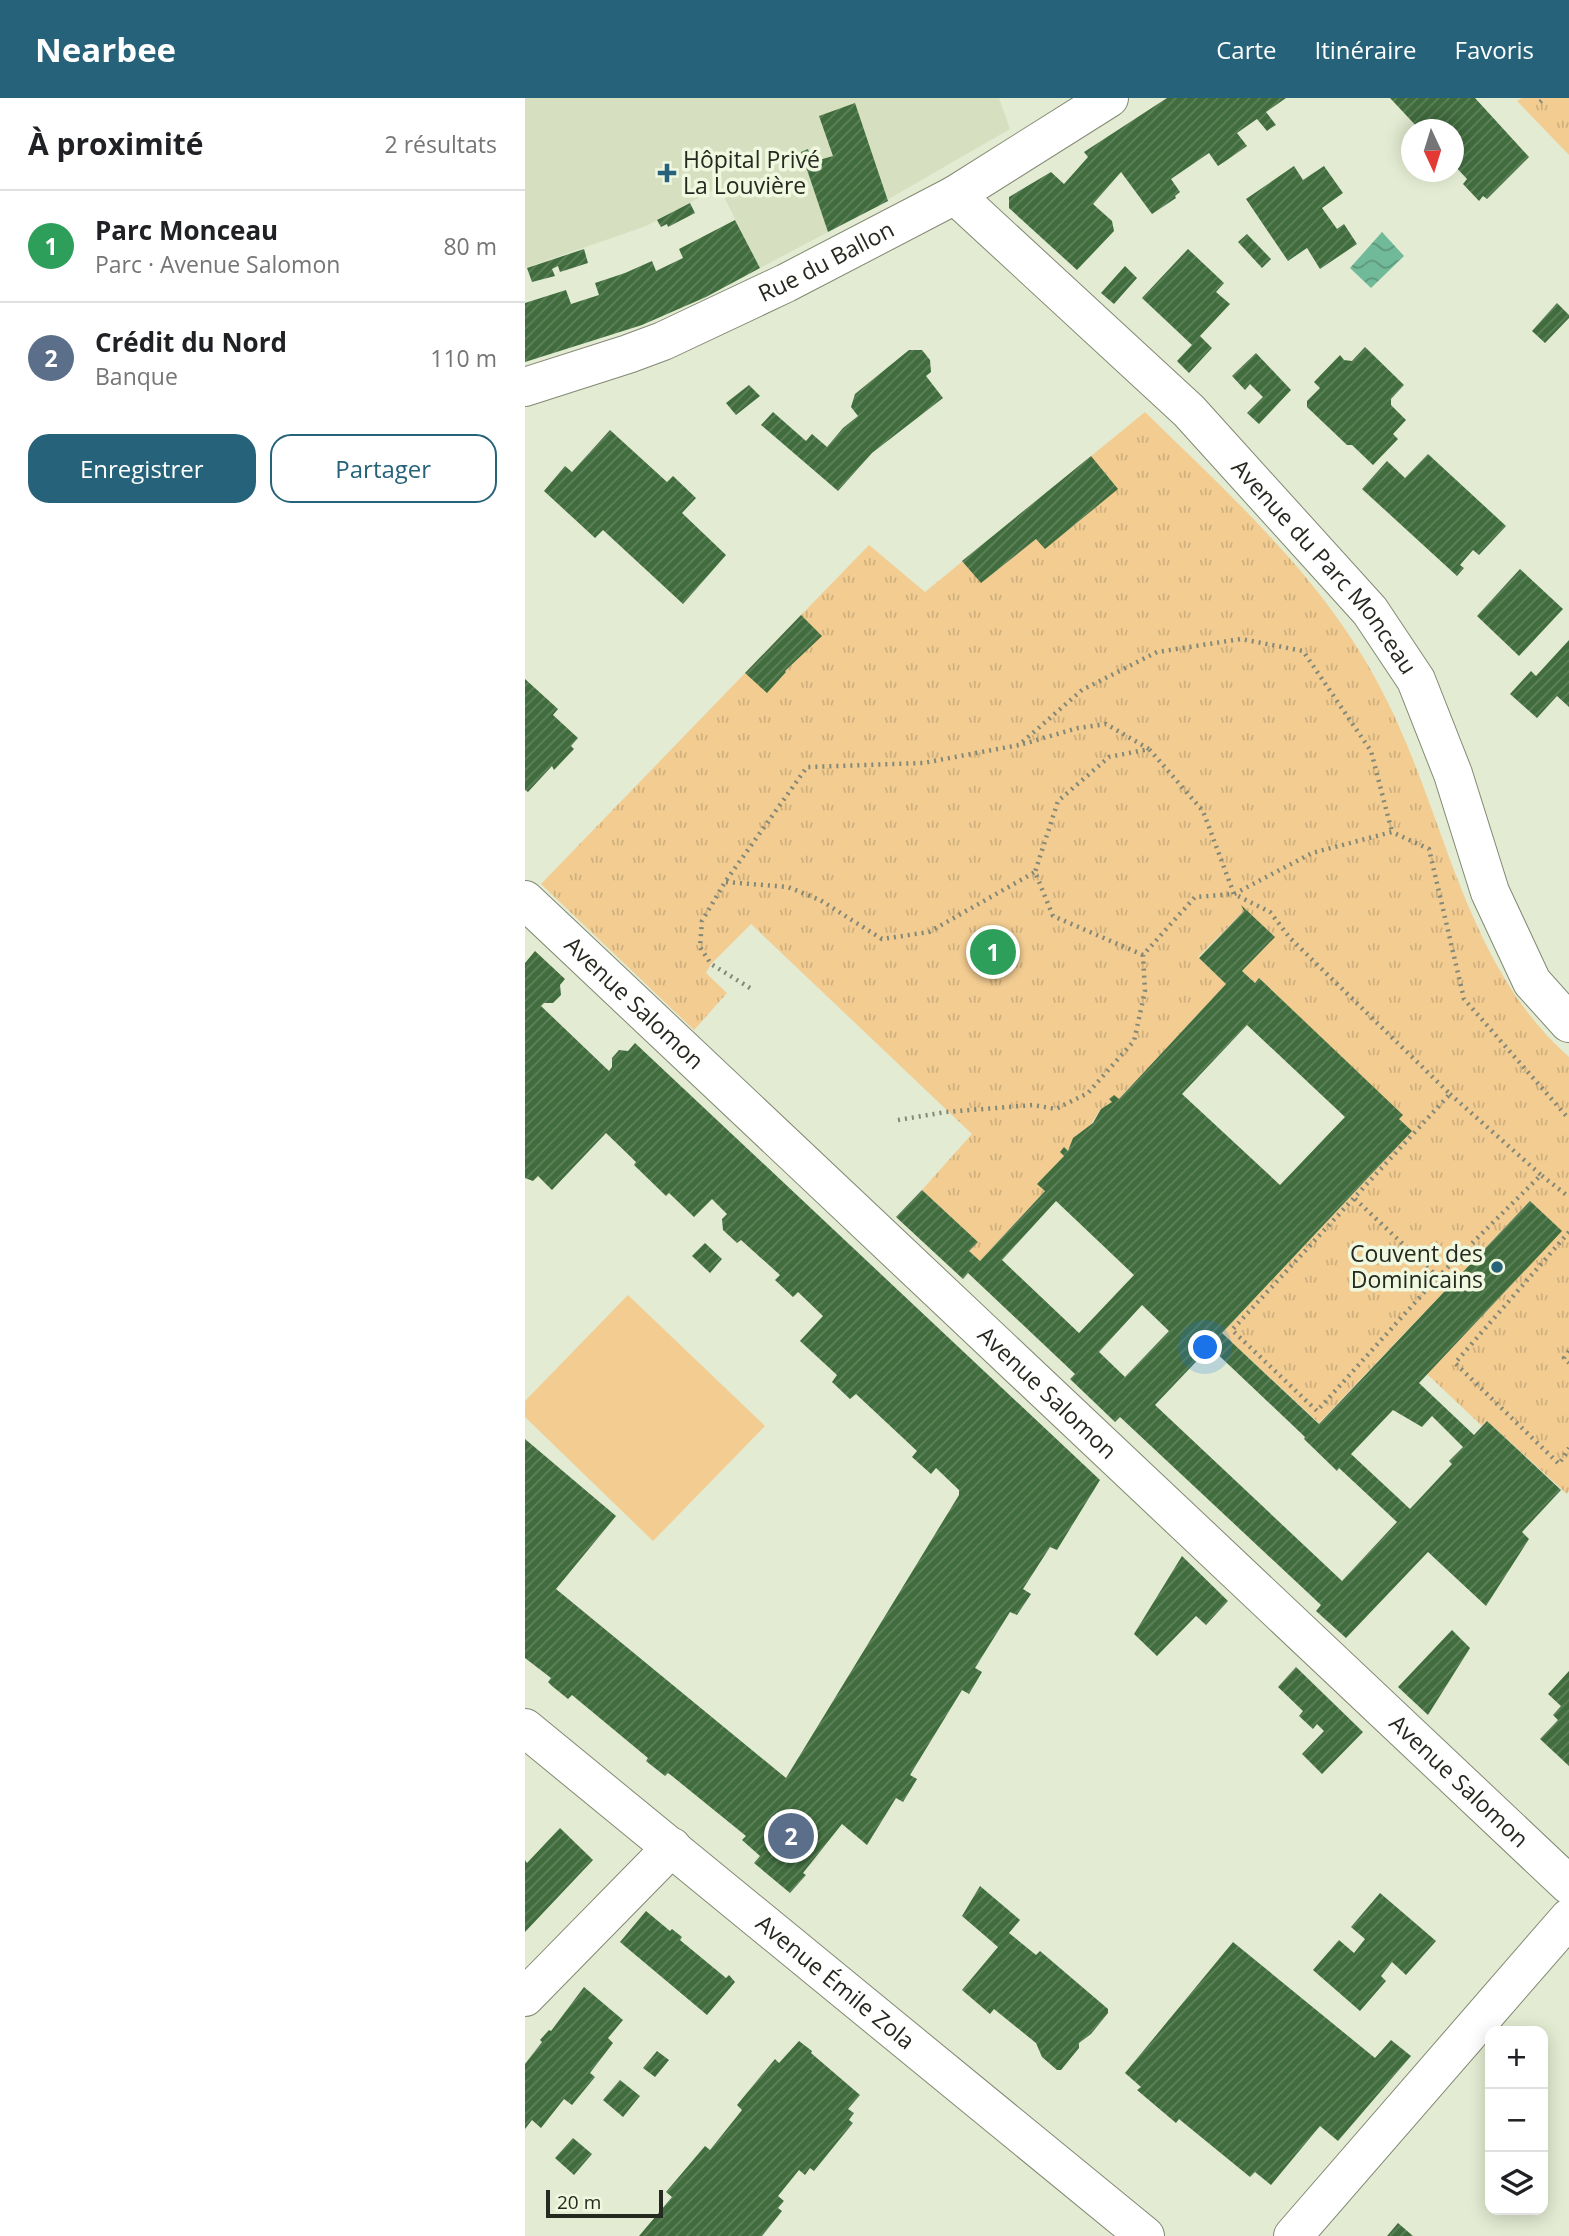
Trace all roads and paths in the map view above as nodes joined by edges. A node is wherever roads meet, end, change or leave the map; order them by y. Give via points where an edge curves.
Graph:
1 (1109, 98) edge
2 (955, 195) junction
3 (525, 387) edge
4 (1019, 745) junction
5 (1149, 749) junction
6 (1392, 832) junction
7 (1035, 872) junction
8 (725, 882) junction
9 (1234, 894) junction
10 (525, 900) edge
11 (1143, 955) junction
12 (750, 988) dead end
13 (1569, 1023) edge
14 (1450, 1094) junction
15 (1569, 1119) edge
16 (898, 1120) dead end
17 (1541, 1175) junction
18 (1569, 1197) edge
19 (1355, 1199) junction
20 (1569, 1232) edge
21 (1438, 1277) junction
22 (1569, 1351) edge
23 (1569, 1363) edge
24 (1569, 1448) edge
25 (525, 1728) edge
26 (671, 1847) junction
27 (1569, 1885) edge
28 (1569, 1919) edge
29 (525, 1997) edge
30 (1145, 2236) edge
31 (1293, 2236) edge

1 - 2 street, Rue du Ballon
2 - 3 street, Rue du Ballon via 675,336
2 - 13 street, Avenue du Parc Monceau via 1189,411 1370,611 1416,680 1453,774 1490,892 1532,982
4 - 5 path via 1106,724
4 - 6 path via 1082,690 1157,652 1241,639 1303,651 1371,751
4 - 8 path via 923,763 807,767
5 - 7 path via 1109,757 1058,801
5 - 9 path via 1203,811
6 - 9 path via 1312,853
6 - 15 path via 1429,849 1464,999
7 - 8 path via 929,932 882,939 820,900 788,887
7 - 11 path via 1053,916
8 - 12 path via 702,921 700,947 711,964
9 - 11 path via 1195,897
9 - 14 path via 1270,912 1290,938
10 - 27 street, Avenue Salomon
11 - 16 path via 1145,991 1134,1041 1088,1093 1056,1109 1033,1105
14 - 17 path
14 - 19 path
17 - 18 path
17 - 21 path
19 - 21 path
19 - 21 path via 1232,1330 1317,1411
20 - 24 path via 1455,1363 1559,1464
22 - 23 path via 1564,1358
25 - 26 street, Avenue Émile Zola
26 - 29 street
26 - 30 street, Avenue Émile Zola
28 - 31 street

